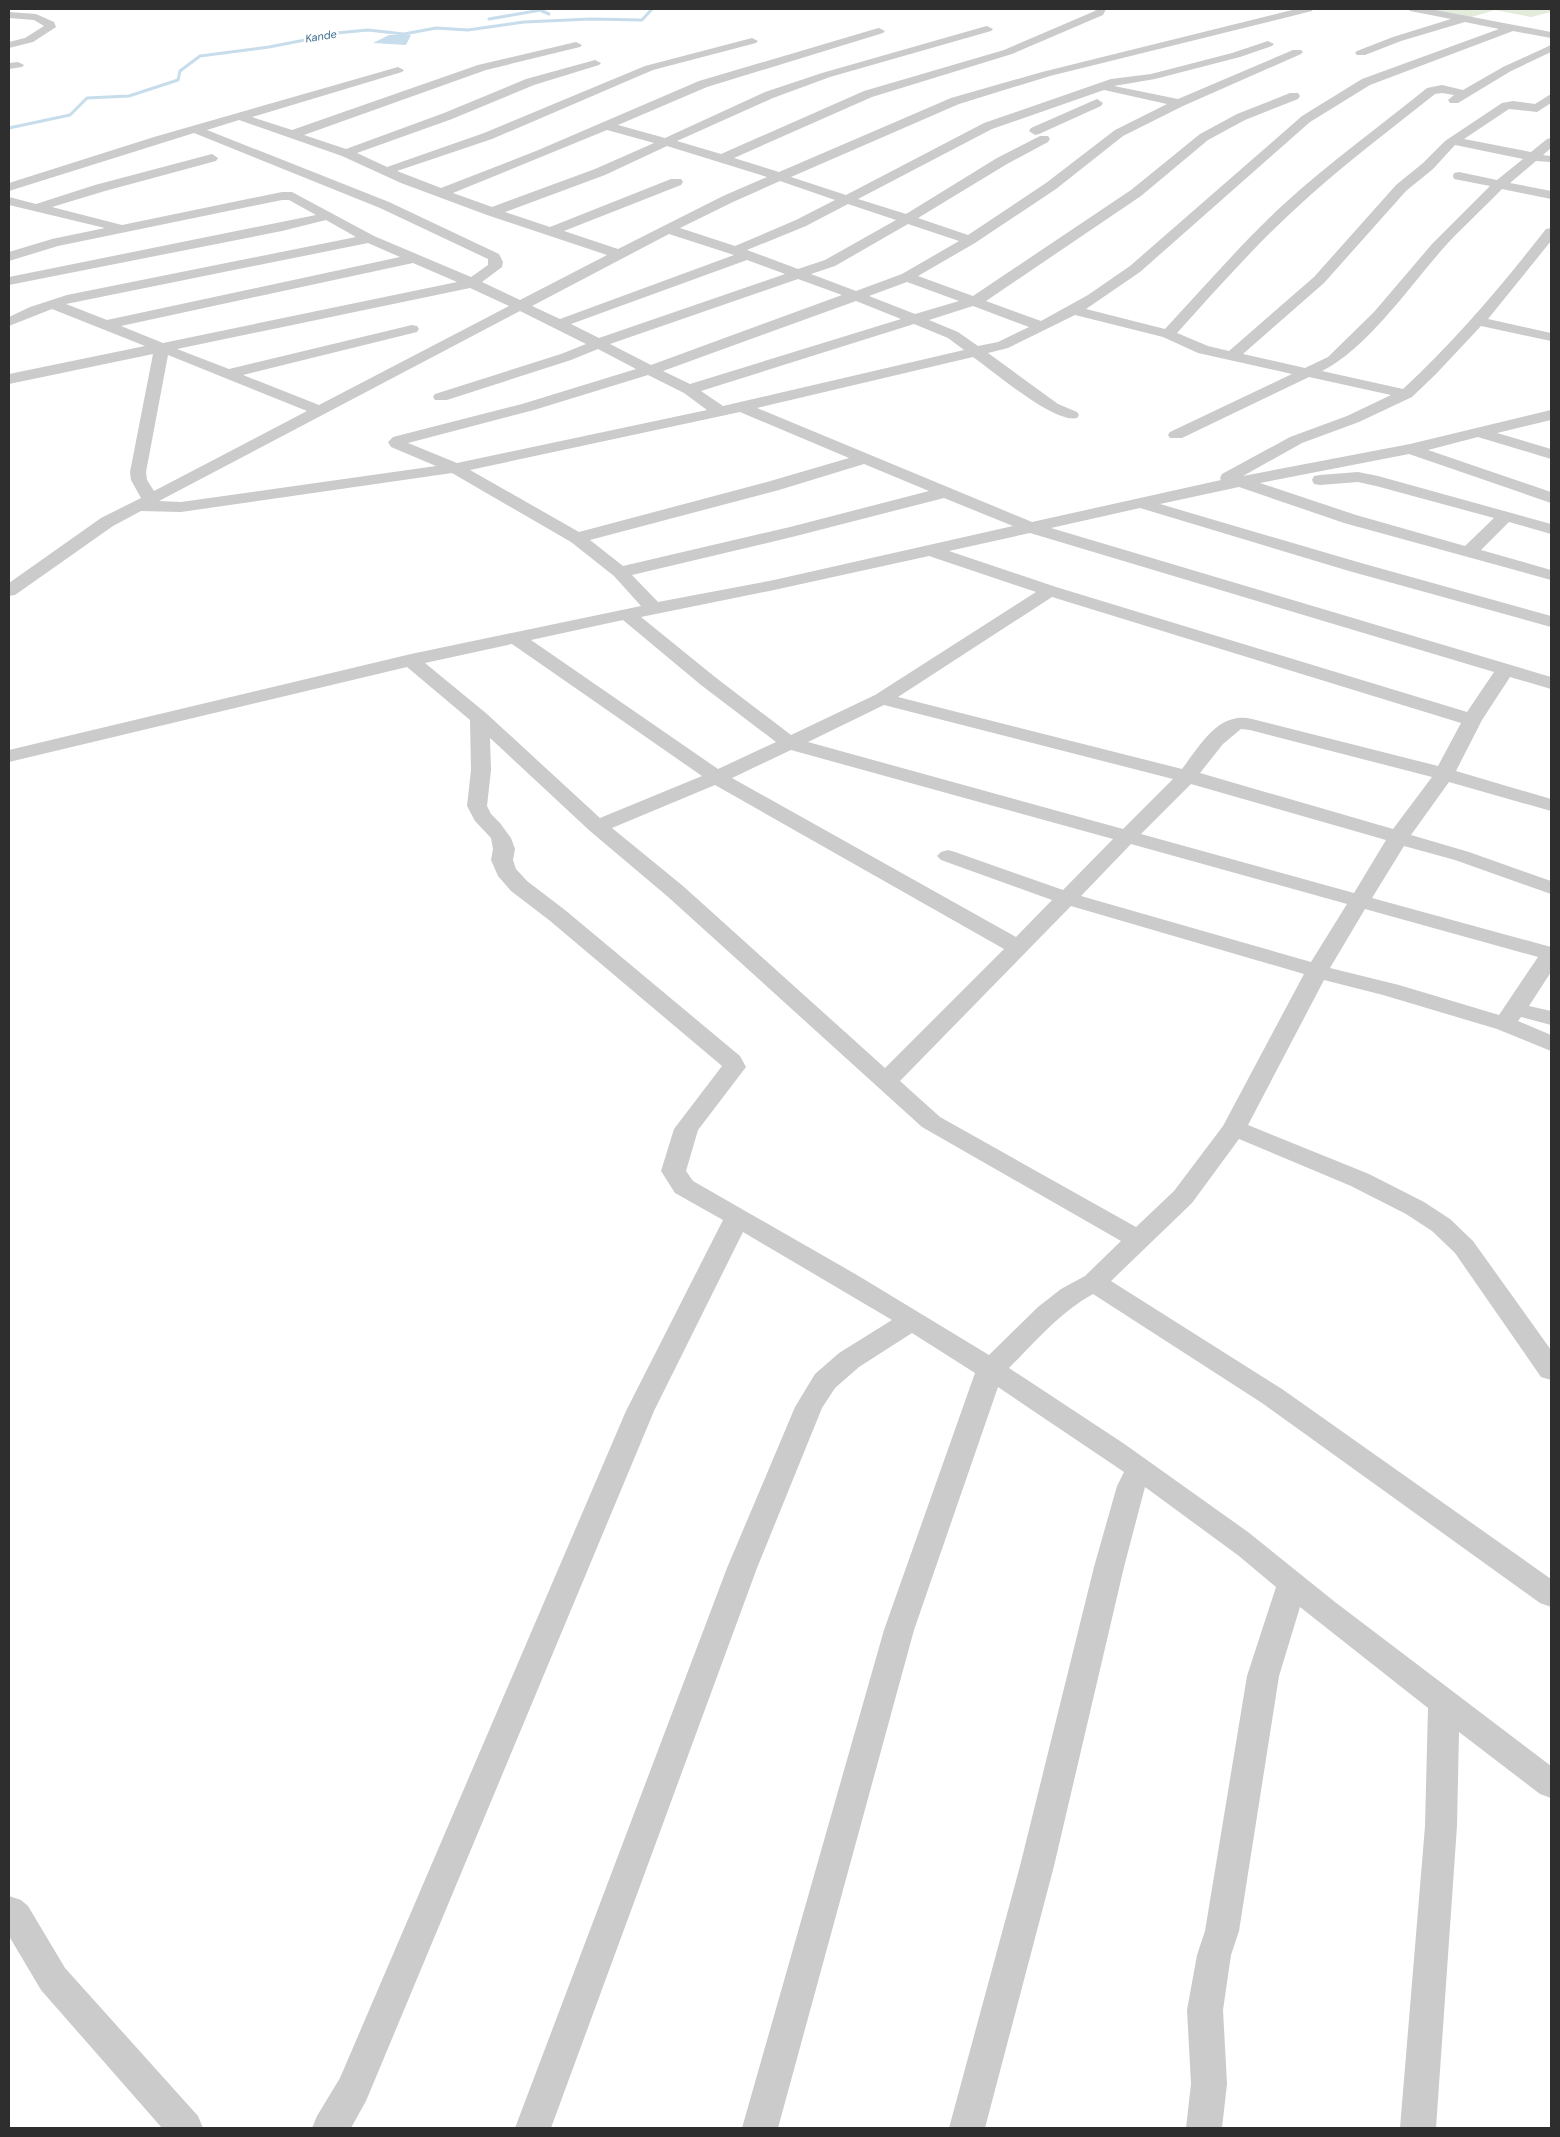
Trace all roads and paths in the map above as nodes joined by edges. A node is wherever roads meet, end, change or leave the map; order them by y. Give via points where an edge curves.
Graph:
1 (26, 9) edge
2 (1101, 9) edge
3 (1308, 9) edge
4 (1414, 9) edge
5 (9, 13) edge
6 (1468, 18) junction
7 (1511, 28) junction
8 (987, 29) dead end
9 (879, 31) dead end
10 (1551, 35) edge
11 (752, 41) dead end
12 (1268, 44) dead end
13 (576, 45) dead end
14 (9, 46) edge
15 (1551, 48) edge
16 (37, 50) dead end
17 (1297, 52) dead end
18 (1361, 53) dead end
19 (9, 55) edge
20 (595, 63) dead end
21 (398, 70) dead end
22 (1046, 74) junction
23 (1101, 87) junction
24 (1123, 92) junction
25 (1294, 96) dead end
26 (1551, 98) edge
27 (1179, 103) junction
28 (241, 117) junction
29 (605, 125) junction
30 (197, 130) junction
31 (291, 135) junction
32 (664, 141) junction
33 (1453, 141) junction
34 (1551, 142) edge
35 (346, 153) junction
36 (1534, 157) junction
37 (212, 158) dead end
38 (722, 158) junction
39 (1551, 160) edge
40 (386, 171) junction
41 (780, 176) junction
42 (1459, 176) dead end
43 (676, 182) dead end
44 (1500, 184) junction
45 (9, 187) edge
46 (441, 193) junction
47 (1551, 195) edge
48 (848, 199) junction
49 (9, 201) edge
50 (36, 208) junction
51 (492, 212) junction
52 (326, 216) junction
53 (908, 218) junction
54 (124, 229) junction
55 (668, 229) junction
56 (552, 231) junction
57 (1551, 232) edge
58 (369, 240) junction
59 (970, 240) junction
60 (741, 253) junction
61 (619, 254) junction
62 (9, 257) edge
63 (414, 258) junction
64 (795, 274) junction
65 (907, 277) junction
66 (9, 281) edge
67 (472, 282) junction
68 (857, 296) junction
69 (974, 301) junction
70 (53, 304) junction
71 (522, 306) junction
72 (1074, 310) junction
73 (916, 320) junction
74 (1478, 321) junction
75 (9, 322) edge
76 (559, 324) junction
77 (106, 325) junction
78 (1042, 327) junction
79 (412, 329) dead end
80 (1168, 334) junction
81 (1550, 335) edge
82 (598, 343) junction
83 (162, 348) junction
84 (976, 350) junction
85 (1231, 356) junction
86 (650, 370) junction
87 (227, 374) junction
88 (1307, 374) junction
89 (9, 379) edge
90 (689, 390) junction
91 (1406, 394) junction
92 (441, 397) dead end
93 (741, 408) junction
94 (320, 411) junction
95 (721, 412) junction
96 (1071, 415) dead end
97 (1551, 416) edge
98 (1480, 432) junction
99 (1176, 435) dead end
100 (1410, 449) junction
101 (1551, 454) edge
102 (866, 458) junction
103 (455, 468) junction
104 (1242, 482) junction
105 (1208, 488) junction
106 (946, 492) junction
107 (1551, 498) edge
108 (1294, 501) junction
109 (144, 503) junction
110 (1141, 503) junction
111 (1506, 516) junction
112 (1029, 527) junction
113 (1551, 529) edge
114 (578, 538) junction
115 (929, 550) junction
116 (1469, 552) junction
117 (620, 572) junction
118 (1551, 575) edge
119 (9, 591) edge
120 (1050, 591) junction
121 (654, 609) junction
122 (627, 614) junction
123 (1551, 622) edge
124 (516, 638) junction
125 (411, 660) junction
126 (1506, 669) junction
127 (1551, 683) edge
128 (882, 698) junction
129 (480, 718) junction
130 (1472, 720) junction
131 (789, 743) junction
132 (9, 756) edge
133 (1444, 774) junction
134 (1187, 776) junction
135 (716, 777) junction
136 (1551, 805) edge
137 (597, 827) junction
138 (1126, 836) junction
139 (1397, 839) junction
140 (948, 856) dead end
141 (1551, 888) edge
142 (1066, 898) junction
143 (1358, 901) junction
144 (1018, 948) junction
145 (1551, 955) edge
146 (1317, 971) junction
147 (1510, 1017) junction
148 (1551, 1018) edge
149 (1551, 1044) edge
150 (886, 1082) junction
151 (1234, 1128) junction
152 (737, 1217) junction
153 (1138, 1240) junction
154 (1094, 1282) junction
155 (911, 1321) junction
156 (1548, 1361) edge
157 (990, 1370) junction
158 (1139, 1470) junction
159 (1292, 1584) junction
160 (1551, 1595) edge
161 (1444, 1705) junction
162 (1551, 1784) edge
163 (9, 1911) edge
164 (185, 2128) edge
165 (330, 2128) edge
166 (533, 2128) edge
167 (760, 2128) edge
168 (967, 2128) edge
169 (1204, 2128) edge
170 (1418, 2128) edge

1 - 5 street
2 - 38 street via 1099,13 1008,52 868,94
3 - 22 street
4 - 6 street
5 - 14 street via 36,17 50,27 29,40
6 - 7 street
6 - 18 street
7 - 10 street
7 - 72 street via 1366,82 1306,119 1158,250
8 - 32 street via 793,86
9 - 29 street via 703,84
11 - 40 street via 649,68 488,136
12 - 23 street via 1151,77
13 - 31 street via 482,67
15 - 80 street via 1459,97 1442,89 1431,91 1286,210
16 - 19 street
17 - 27 street
20 - 35 street via 530,82
21 - 28 street
22 - 23 street
22 - 41 street via 955,101
23 - 24 street
23 - 48 street via 988,126
24 - 27 street
24 - 53 street via 1039,135 951,194
25 - 69 street via 1241,117 1204,137 1136,193
26 - 33 street via 1537,108 1506,106
27 - 59 street via 1119,133 1051,186
28 - 30 street
28 - 31 street
29 - 32 street
29 - 46 street
30 - 45 street
30 - 67 street via 379,202 494,257 494,267
31 - 35 street
32 - 38 street
32 - 51 street via 600,172
33 - 36 street
33 - 85 street via 1401,188 1319,280
34 - 36 street
35 - 40 street
36 - 39 street
36 - 44 street
37 - 50 street
38 - 41 street
40 - 46 street
41 - 48 street
41 - 55 street
42 - 44 street
43 - 56 street
44 - 47 street
44 - 88 street via 1437,247 1379,315 1333,360
46 - 51 street
48 - 53 street
48 - 60 street
49 - 50 street
50 - 54 street
51 - 56 street
52 - 54 street via 292,196 286,196
52 - 58 street
52 - 66 street
53 - 59 street
53 - 64 street via 830,263
54 - 62 street via 57,242
55 - 60 street
55 - 61 street
56 - 61 street
57 - 74 street
58 - 63 street
58 - 70 street
59 - 65 street
60 - 64 street
60 - 76 street
61 - 71 street
63 - 67 street
63 - 77 street
64 - 68 street
64 - 82 street
65 - 68 street
65 - 69 street
67 - 71 street
67 - 83 street
68 - 73 street
68 - 86 street
69 - 73 street
69 - 78 street
70 - 75 street
70 - 77 street
71 - 76 street
71 - 94 street
72 - 78 street
72 - 80 street
73 - 84 street
73 - 90 street
74 - 81 street
74 - 91 street
76 - 82 street
77 - 83 street
78 - 84 street via 1002,345
79 - 87 street
80 - 85 street via 1203,350
82 - 86 street
82 - 92 street via 566,357
83 - 87 street
83 - 89 street
83 - 109 street via 138,472
84 - 93 street
84 - 96 street via 982,358 1052,407
85 - 88 street
86 - 90 street
86 - 103 street via 396,442
87 - 94 street
88 - 91 street
88 - 99 street
90 - 95 street
91 - 105 street via 1353,419 1296,440
93 - 95 street
93 - 102 street
94 - 109 street
95 - 103 street
97 - 98 street
98 - 100 street
98 - 101 street
100 - 104 street
100 - 107 street
102 - 106 street
102 - 114 street
103 - 109 street via 181,507
103 - 114 street
104 - 105 street
104 - 108 street
105 - 110 street
106 - 112 street
106 - 117 street
108 - 111 street via 1304,485 1318,480 1358,477
108 - 116 street
109 - 119 street via 107,522
110 - 112 street
110 - 123 street
111 - 113 street
111 - 116 street
112 - 115 street
112 - 126 street
114 - 117 street
115 - 120 street
115 - 121 street
116 - 118 street
117 - 121 street
120 - 128 street
120 - 130 street
121 - 122 street
122 - 124 street
122 - 131 street via 708,682
124 - 125 street
124 - 135 street
125 - 129 street
125 - 132 street
126 - 127 street
126 - 130 street
128 - 131 street
128 - 134 street
129 - 137 street
129 - 152 street via 482,770 477,806 501,838 506,871 519,886 732,1061 734,1067 727,1078 686,1129 674,1171 684,1187
130 - 133 street
131 - 135 street
131 - 138 street
133 - 134 street via 1242,723 1219,737
133 - 136 street
133 - 139 street
134 - 138 street
134 - 139 street
135 - 137 street
135 - 144 street
137 - 150 street via 675,891
138 - 142 street
138 - 143 street
139 - 141 street via 1462,856
139 - 143 street
140 - 142 street
142 - 144 street
142 - 146 street
143 - 145 street
143 - 146 street
144 - 150 street
145 - 147 street
146 - 147 street
146 - 151 street
147 - 148 street
147 - 149 street
150 - 153 street via 931,1122
151 - 153 street via 1183,1197
151 - 156 street via 1360,1180 1441,1225 1464,1247
152 - 155 street
152 - 165 street via 640,1412 358,2080
153 - 154 street
154 - 157 street via 1070,1295 1047,1314
154 - 160 street via 1279,1402
155 - 157 street
155 - 166 street via 849,1360 825,1381 809,1407 742,1568
157 - 158 street
157 - 167 street via 899,1630
158 - 159 street via 1241,1542
158 - 168 street via 1131,1486 1109,1567 1037,1866
159 - 161 street
159 - 169 street via 1263,1676 1222,1930 1214,1955 1205,2010 1209,2084
161 - 162 street
161 - 170 street via 1441,1826
163 - 164 street via 16,1917 53,1979

